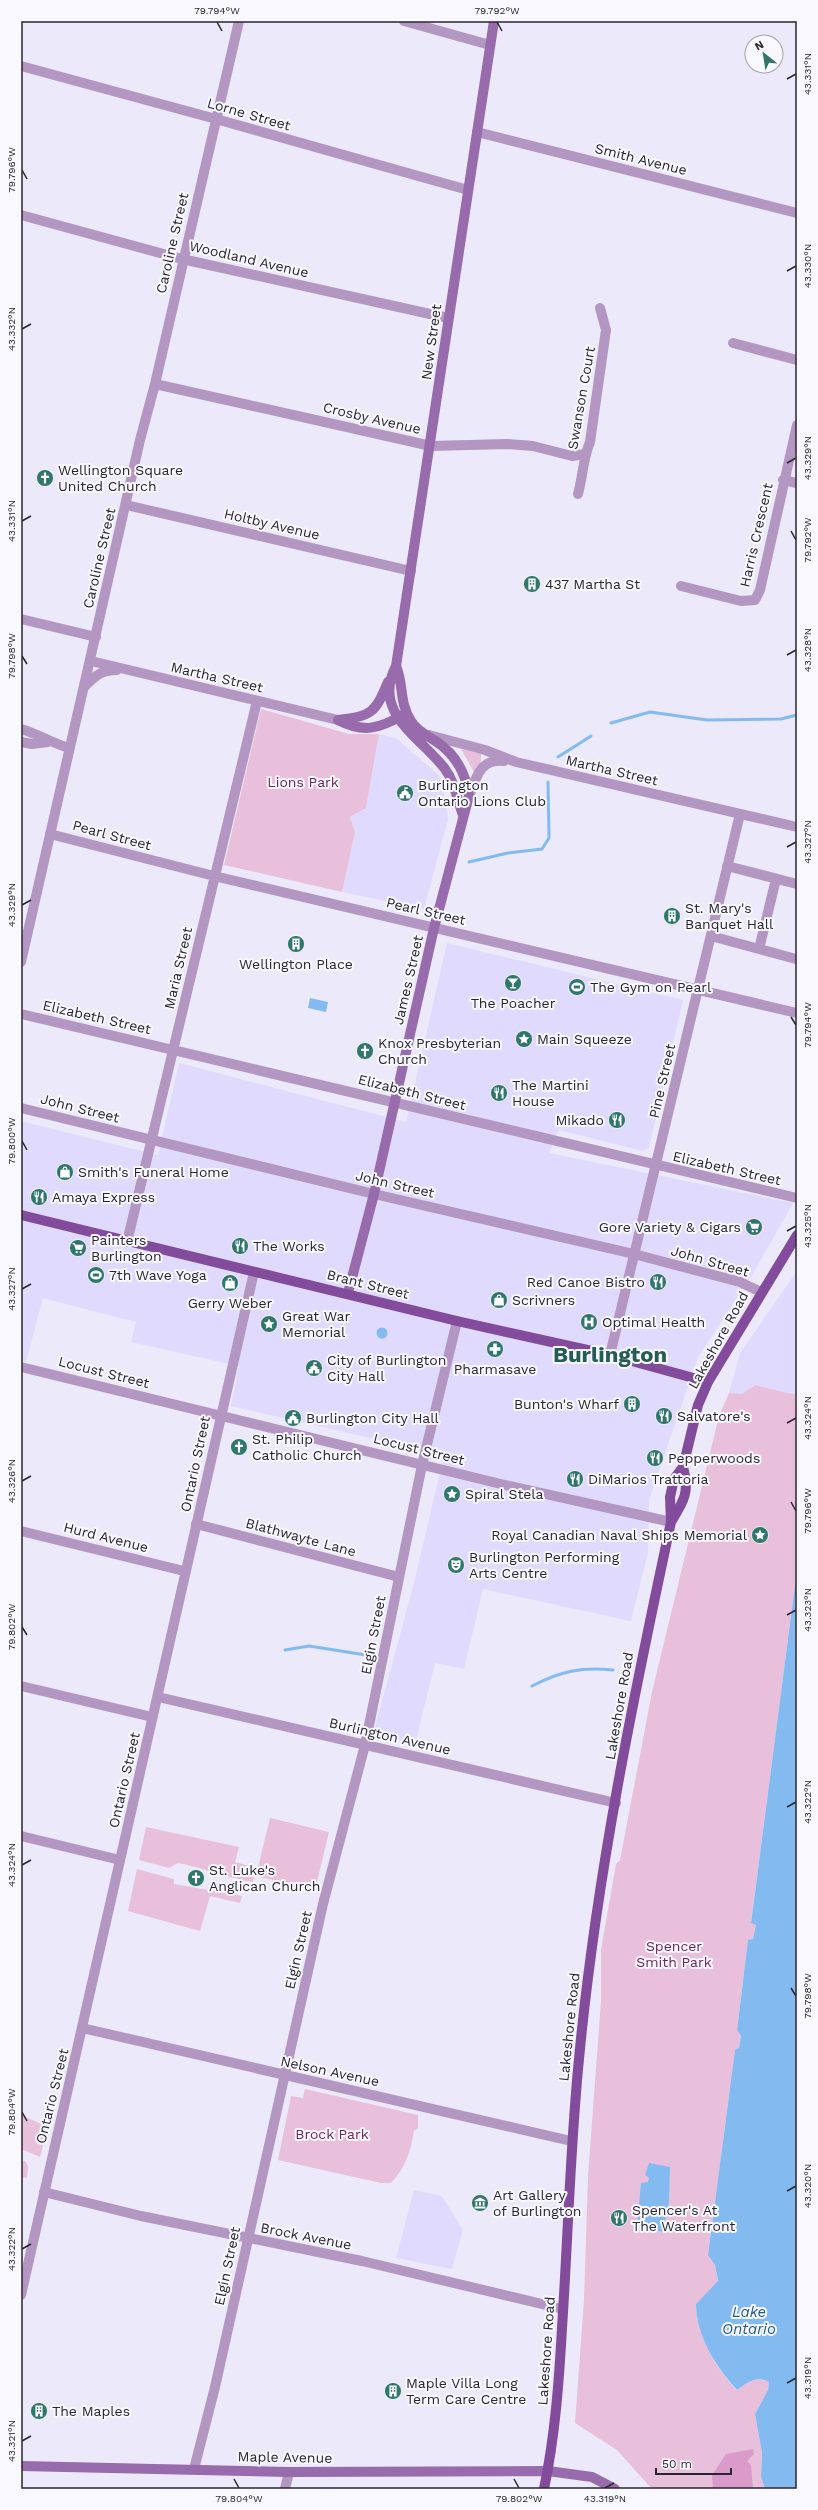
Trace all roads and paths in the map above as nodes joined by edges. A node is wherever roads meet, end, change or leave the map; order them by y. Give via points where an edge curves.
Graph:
1 (239, 21) edge
2 (404, 21) edge
3 (494, 21) edge
4 (490, 45) junction
5 (21, 66) edge
6 (216, 118) junction
7 (477, 132) junction
8 (468, 190) junction
9 (797, 213) edge
10 (21, 215) edge
11 (182, 259) junction
12 (600, 308) dead end
13 (448, 318) junction
14 (733, 343) dead end
15 (797, 360) edge
16 (155, 384) junction
17 (797, 425) edge
18 (431, 446) junction
19 (585, 454) junction
20 (783, 480) junction
21 (797, 483) edge
22 (578, 494) dead end
23 (126, 505) junction
24 (411, 571) junction
25 (681, 586) dead end
26 (21, 618) edge
27 (96, 637) junction
28 (91, 661) junction
29 (396, 666) junction
30 (122, 670) junction
31 (390, 678) junction
32 (85, 686) junction
33 (257, 701) junction
34 (402, 716) junction
35 (338, 720) junction
36 (21, 729) edge
37 (424, 733) junction
38 (21, 742) edge
39 (48, 742) junction
40 (69, 748) junction
41 (516, 762) junction
42 (469, 796) junction
43 (740, 814) junction
44 (463, 815) junction
45 (797, 827) edge
46 (50, 834) junction
47 (727, 866) junction
48 (214, 876) junction
49 (776, 879) junction
50 (797, 884) edge
51 (434, 928) junction
52 (711, 936) junction
53 (759, 949) junction
54 (796, 959) dead end
55 (21, 962) edge
56 (698, 990) junction
57 (797, 1013) edge
58 (21, 1014) edge
59 (174, 1049) junction
60 (395, 1102) junction
61 (21, 1108) edge
62 (151, 1140) junction
63 (656, 1166) junction
64 (374, 1194) junction
65 (797, 1198) edge
66 (21, 1215) edge
67 (797, 1235) edge
68 (127, 1242) junction
69 (634, 1254) junction
70 (254, 1272) junction
71 (348, 1292) junction
72 (760, 1292) junction
73 (457, 1321) junction
74 (610, 1355) junction
75 (21, 1367) edge
76 (708, 1382) junction
77 (220, 1414) junction
78 (422, 1465) junction
79 (683, 1467) junction
80 (671, 1522) junction
81 (196, 1524) junction
82 (21, 1531) edge
83 (184, 1571) junction
84 (399, 1577) junction
85 (21, 1686) edge
86 (158, 1697) junction
87 (152, 1717) junction
88 (365, 1745) junction
89 (616, 1803) junction
90 (21, 1836) edge
91 (120, 1860) junction
92 (82, 2028) junction
93 (283, 2076) junction
94 (571, 2141) junction
95 (44, 2192) junction
96 (247, 2238) junction
97 (21, 2295) edge
98 (563, 2309) junction
99 (21, 2466) edge
100 (194, 2469) junction
101 (548, 2471) junction
102 (289, 2472) junction
103 (285, 2489) edge
104 (544, 2489) edge
105 (616, 2489) edge

1 - 6 street, Caroline Street
2 - 4 street
3 - 4 main road, New Street
4 - 7 main road, New Street
5 - 6 street, Lorne Street
6 - 8 street, Lorne Street
6 - 11 street, Caroline Street
7 - 8 main road, New Street
7 - 9 street, Smith Avenue
8 - 13 main road, New Street
10 - 11 street, Woodland Avenue
11 - 13 street, Woodland Avenue
11 - 16 street, Caroline Street
12 - 19 street, Swanson Court via 606,330 590,442
13 - 18 main road, New Street
14 - 15 street
16 - 18 street, Crosby Avenue
16 - 23 street, Caroline Street
17 - 20 street, Harris Crescent
18 - 19 street, Crosby Avenue via 507,444 533,446 572,456
18 - 24 main road, New Street
19 - 22 street, Swanson Court
20 - 21 street
20 - 25 street, Harris Crescent via 760,590 755,600 741,601
23 - 24 street, Holtby Avenue
23 - 27 street, Caroline Street
24 - 29 main road, New Street
26 - 27 street
27 - 28 street, Caroline Street
28 - 30 street, Martha Street
28 - 32 street, Caroline Street
29 - 31 main road, New Street
29 - 34 main road, New Street via 400,677
30 - 32 street via 107,670 96,674
30 - 33 street, Martha Street
31 - 34 main road via 391,695
31 - 35 main road, New Street via 374,711 358,718
32 - 40 street, Caroline Street
33 - 35 street, Martha Street
33 - 48 street, Maria Street
34 - 35 main road via 382,726 365,728 349,726
34 - 37 main road, James Street
34 - 44 main road via 404,729 452,780
36 - 39 street via 33,732
37 - 41 street, Martha Street via 485,750
37 - 42 main road, James Street via 457,762 465,777
38 - 39 street
39 - 40 street
40 - 46 street, Caroline Street
41 - 42 street via 495,760 487,763 480,770
41 - 43 street, Martha Street
42 - 44 main road, James Street
43 - 45 street, Martha Street
43 - 47 street, Pine Street
44 - 51 main road, James Street
46 - 48 street, Pearl Street
46 - 55 street, Caroline Street
47 - 49 street
47 - 52 street, Pine Street
48 - 51 street, Pearl Street
48 - 59 street, Maria Street
49 - 50 street
49 - 53 street
51 - 56 street, Pearl Street
51 - 60 main road, James Street
52 - 53 street
52 - 56 street, Pine Street
53 - 54 street
56 - 57 street, Pearl Street
56 - 63 street, Pine Street
58 - 59 street, Elizabeth Street
59 - 60 street, Elizabeth Street
59 - 62 street, Maria Street
60 - 63 street, Elizabeth Street
60 - 64 main road, James Street
61 - 62 street, John Street
62 - 64 street, John Street
62 - 68 street, Maria Street
63 - 65 street, Elizabeth Street
63 - 69 street, Pine Street
64 - 69 street, John Street
64 - 71 main road, James Street
66 - 68 main road, Brant Street
67 - 72 main road, Lakeshore Road
68 - 70 main road, Brant Street
69 - 72 street, John Street via 740,1282
69 - 74 street, Pine Street
70 - 71 main road, Brant Street
70 - 77 street, Ontario Street
71 - 73 main road, Brant Street
72 - 76 main road, Lakeshore Road
73 - 74 main road, Brant Street
73 - 78 street, Elgin Street
74 - 76 main road, Brant Street
75 - 77 street, Locust Street
76 - 79 main road, Lakeshore Road via 698,1405
77 - 78 street, Locust Street
77 - 81 street, Ontario Street
78 - 80 street, Locust Street
78 - 84 street, Elgin Street
79 - 80 main road, Lakeshore Road via 674,1479 670,1498
79 - 80 main road, Lakeshore Road via 688,1483 685,1495
80 - 89 main road, Lakeshore Road via 646,1638
81 - 83 street, Ontario Street
81 - 84 street, Blathwayte Lane
82 - 83 street, Hurd Avenue
83 - 86 street, Ontario Street
84 - 88 street, Elgin Street
85 - 87 street
86 - 87 street, Ontario Street
86 - 88 street, Burlington Avenue
87 - 91 street, Ontario Street
88 - 89 street, Burlington Avenue
88 - 93 street, Elgin Street via 322,1904
89 - 94 main road, Lakeshore Road via 594,1931
90 - 91 street
91 - 92 street, Ontario Street
92 - 93 street, Nelson Avenue
92 - 95 street, Ontario Street
93 - 94 street, Nelson Avenue
93 - 96 street, Elgin Street
94 - 98 main road, Lakeshore Road
95 - 96 street, Brock Avenue
95 - 97 street, Ontario Street
96 - 98 street, Brock Avenue via 362,2261
96 - 100 street, Elgin Street
98 - 101 main road, Lakeshore Road via 558,2400
99 - 100 main road, Maple Avenue
100 - 102 main road, Maple Avenue
101 - 102 main road, Maple Avenue
101 - 104 main road, Lakeshore Road
101 - 105 main road via 592,2477
102 - 103 street

